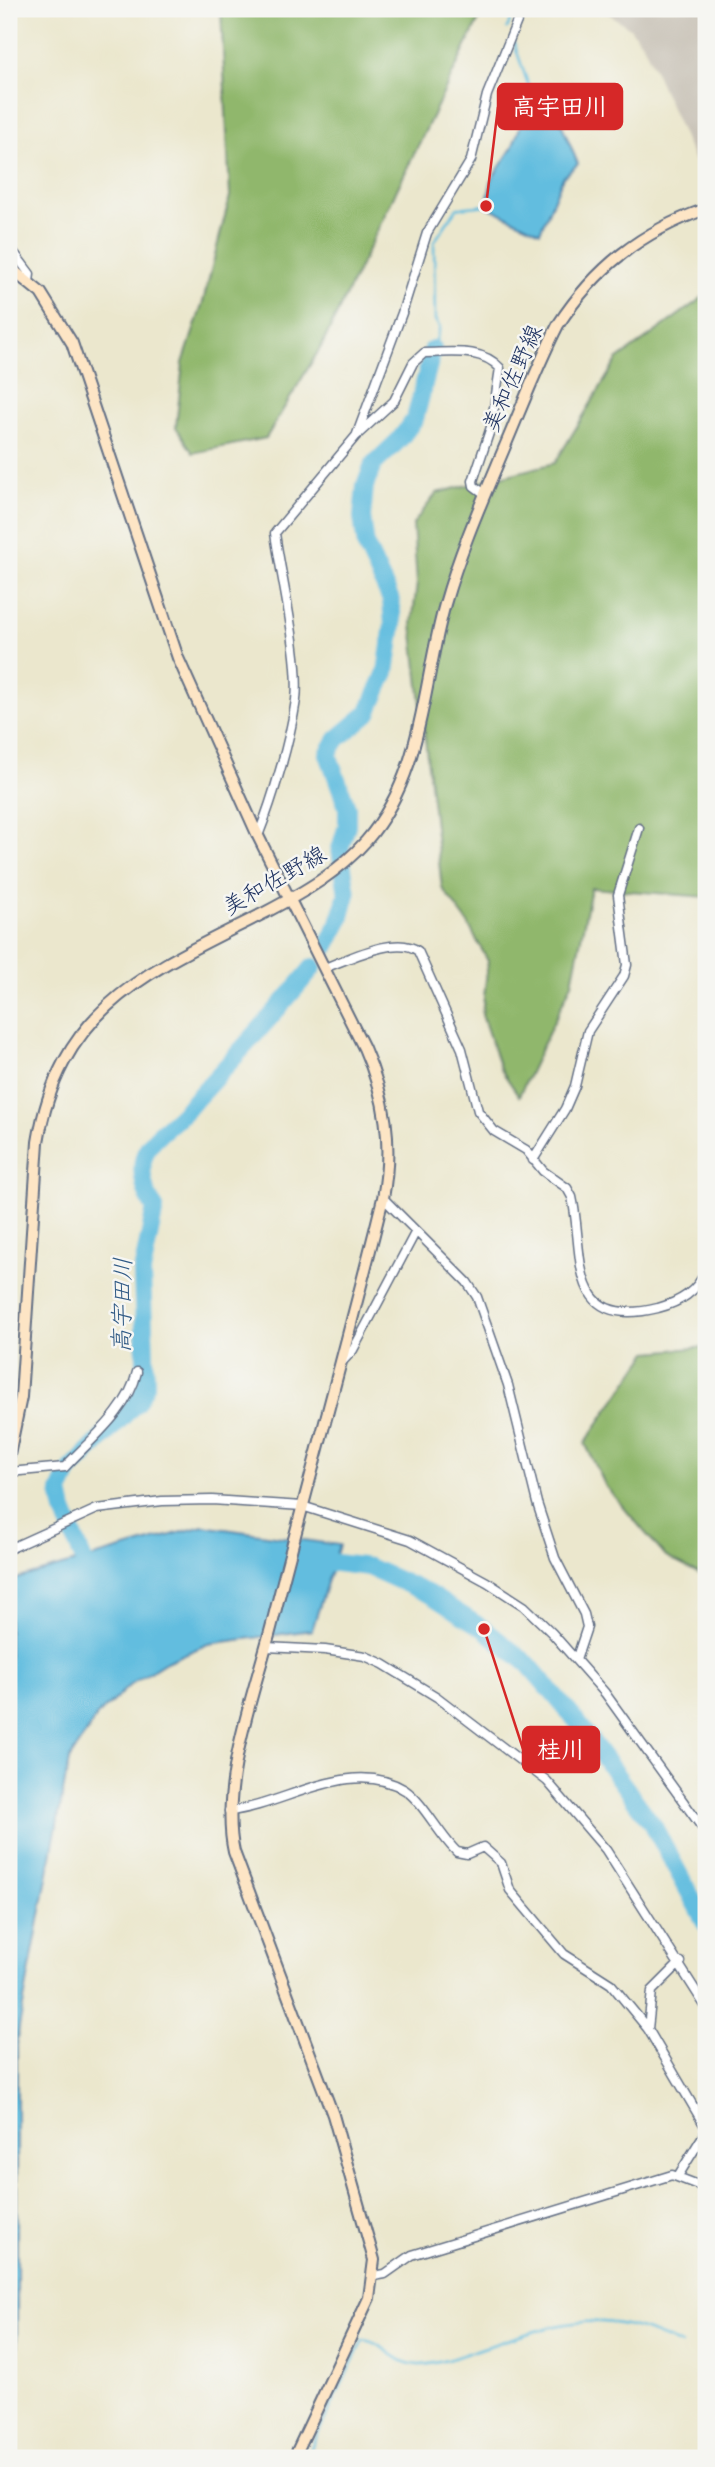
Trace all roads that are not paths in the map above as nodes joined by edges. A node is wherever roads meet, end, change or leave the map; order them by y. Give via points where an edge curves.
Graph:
1 (522, 9) edge
2 (706, 209) edge
3 (9, 246) edge
4 (9, 267) edge
5 (29, 282) junction
6 (356, 436) junction
7 (485, 494) junction
8 (639, 828) dead end
9 (258, 836) junction
10 (290, 899) junction
11 (324, 968) junction
12 (533, 1160) junction
13 (383, 1198) junction
14 (415, 1233) junction
15 (706, 1270) edge
16 (340, 1363) junction
17 (137, 1372) dead end
18 (9, 1455) edge
19 (9, 1472) edge
20 (301, 1509) junction
21 (9, 1549) edge
22 (267, 1644) junction
23 (576, 1660) junction
24 (229, 1811) junction
25 (706, 1833) edge
26 (681, 1962) junction
27 (706, 2007) edge
28 (648, 2029) junction
29 (706, 2130) edge
30 (678, 2176) junction
31 (706, 2188) edge
32 (374, 2276) junction
33 (294, 2458) edge

1 - 6 street via 487,95 471,160 428,233
2 - 7 street, 美和佐野線 via 634,243 574,301 545,350
3 - 5 street via 30,274
4 - 5 street
5 - 9 street via 52,307 72,343 168,633
6 - 7 street via 394,401 413,363 424,352 481,355 501,371 491,427 472,483
6 - 9 street via 275,533 296,700
7 - 10 street, 美和佐野線 via 445,605 409,769 378,827 349,859
8 - 12 street via 618,895 627,965 624,976 589,1031 575,1086
9 - 10 street
10 - 11 street
10 - 18 street, 美和佐野線 via 132,984 98,1014 62,1063 46,1103 38,1142 21,1397
11 - 12 street via 390,946 416,949 462,1049 484,1122 526,1150
11 - 13 street via 382,1095 389,1147
12 - 15 street via 572,1197 580,1268 590,1292 608,1308 632,1311 678,1301 696,1288
13 - 14 street
13 - 16 street
14 - 16 street via 353,1350
14 - 23 street via 477,1297 508,1385 555,1558 584,1614 586,1627
16 - 20 street
17 - 19 street via 119,1410 65,1467
20 - 21 street via 212,1500 107,1507 67,1520
20 - 22 street
20 - 23 street via 376,1528 452,1561 524,1606
22 - 24 street
22 - 26 street via 365,1656 383,1664 518,1757 547,1781 607,1850
23 - 25 street via 613,1703
24 - 28 street via 359,1778 407,1791 457,1852 467,1854 481,1846 501,1863 510,1890 564,1954 611,1984
24 - 32 street via 234,1852 333,2115 368,2231
26 - 27 street
26 - 28 street via 652,1991
28 - 29 street
29 - 30 street
30 - 31 street
30 - 32 street via 412,2255 385,2274
32 - 33 street via 360,2320

